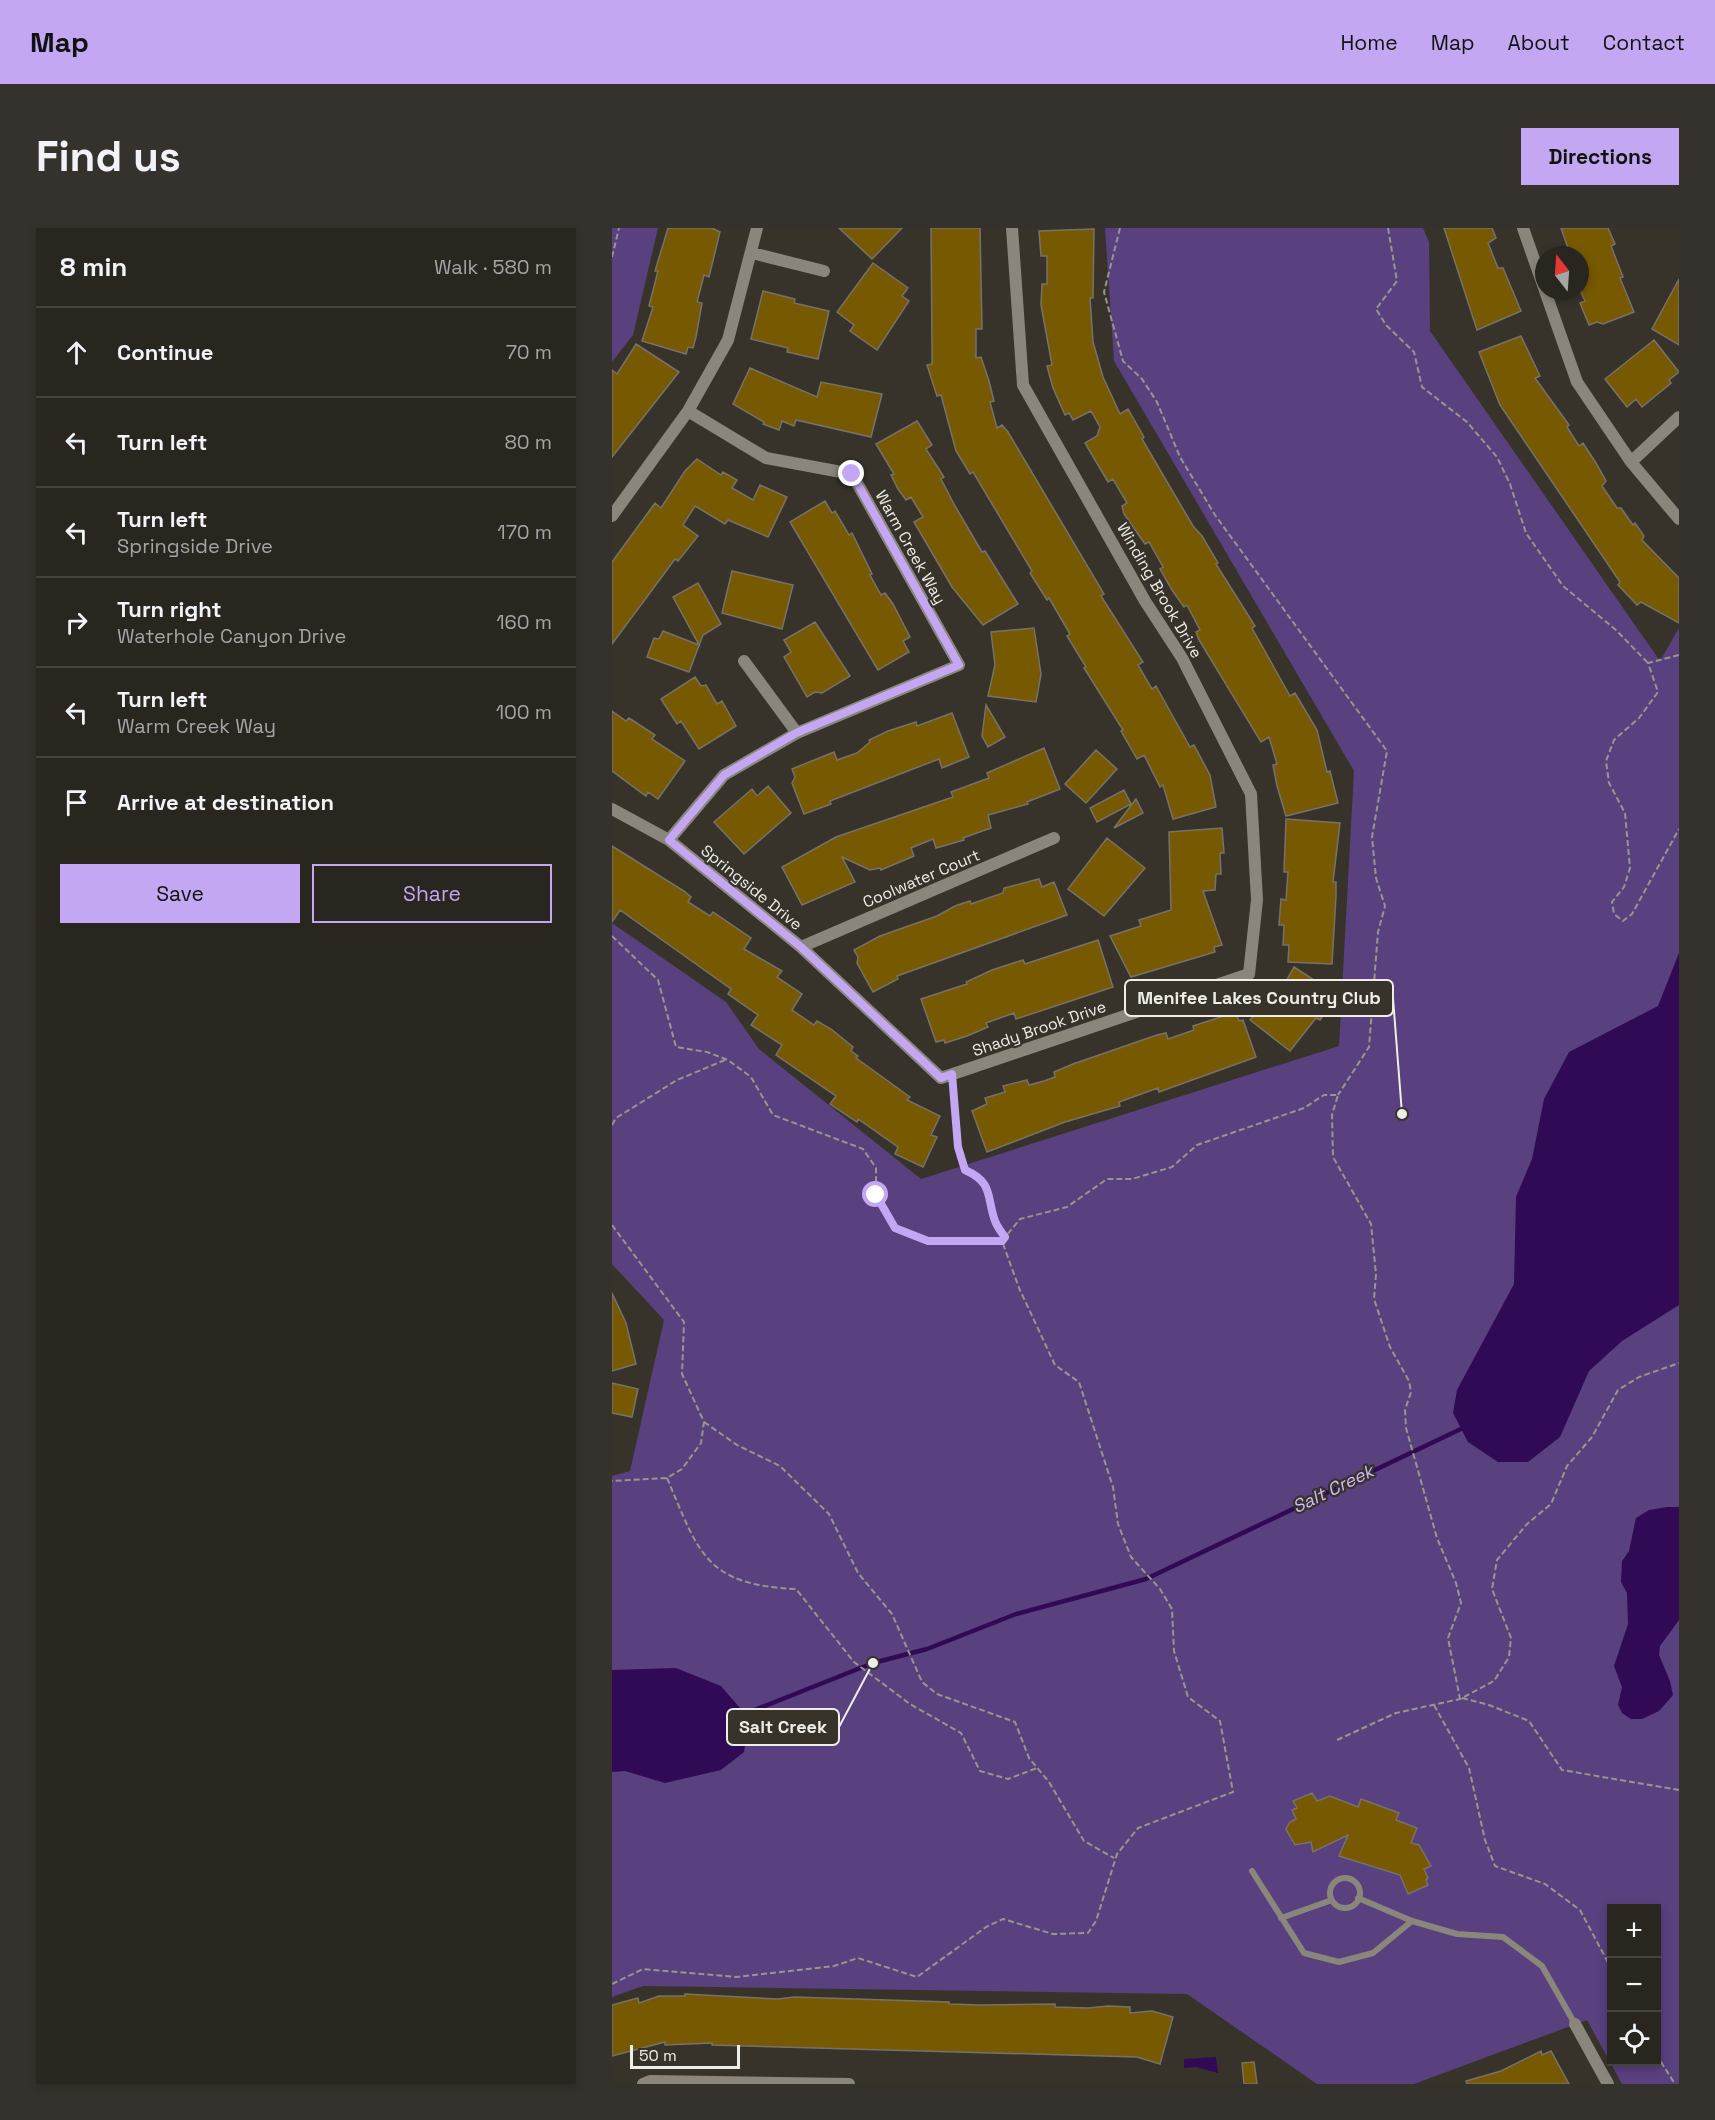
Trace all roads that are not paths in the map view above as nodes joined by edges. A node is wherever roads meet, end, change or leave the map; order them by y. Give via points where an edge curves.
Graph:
1 (757, 228) edge
2 (1012, 228) edge
3 (1523, 228) edge
4 (752, 253) junction
5 (1535, 263) edge
6 (824, 271) dead end
7 (1548, 300) edge
8 (688, 411) junction
9 (1679, 417) edge
10 (1631, 462) junction
11 (612, 516) edge
12 (1679, 519) edge
13 (744, 661) dead end
14 (796, 733) junction
15 (612, 808) edge
16 (1054, 838) dead end
17 (669, 840) junction
18 (801, 947) junction
19 (1249, 975) joint
20 (946, 1076) joint
21 (1252, 1871) dead end
22 (1358, 1898) junction
23 (1332, 1900) junction
24 (1281, 1918) junction
25 (1412, 1922) junction
26 (1575, 2024) joint
27 (761, 2083) edge
28 (643, 2084) edge
29 (849, 2084) edge
30 (1608, 2084) edge

1 - 4 street
2 - 19 street, Winding Brook Drive via 1023,385 1182,658 1251,794 1257,900
3 - 5 street
4 - 6 street
4 - 8 street via 728,340
7 - 10 street via 1577,382
8 - 11 street
8 - 14 street, Warm Creek Way via 766,458 852,474 959,665
9 - 10 street
10 - 12 street
13 - 14 street
14 - 17 street via 724,775
15 - 17 street, Springside Drive
16 - 18 street, Coolwater Court
17 - 18 street, Springside Drive
18 - 20 street, Springside Drive
19 - 20 street, Shady Brook Drive
21 - 24 lane
22 - 23 lane via 1343,1908
22 - 23 lane via 1357,1884 1344,1878 1332,1886
22 - 25 lane
23 - 24 lane
24 - 25 lane via 1304,1953 1339,1962 1373,1953
25 - 26 lane via 1457,1935 1503,1937 1542,1966
26 - 30 street
27 - 28 street
27 - 29 street

